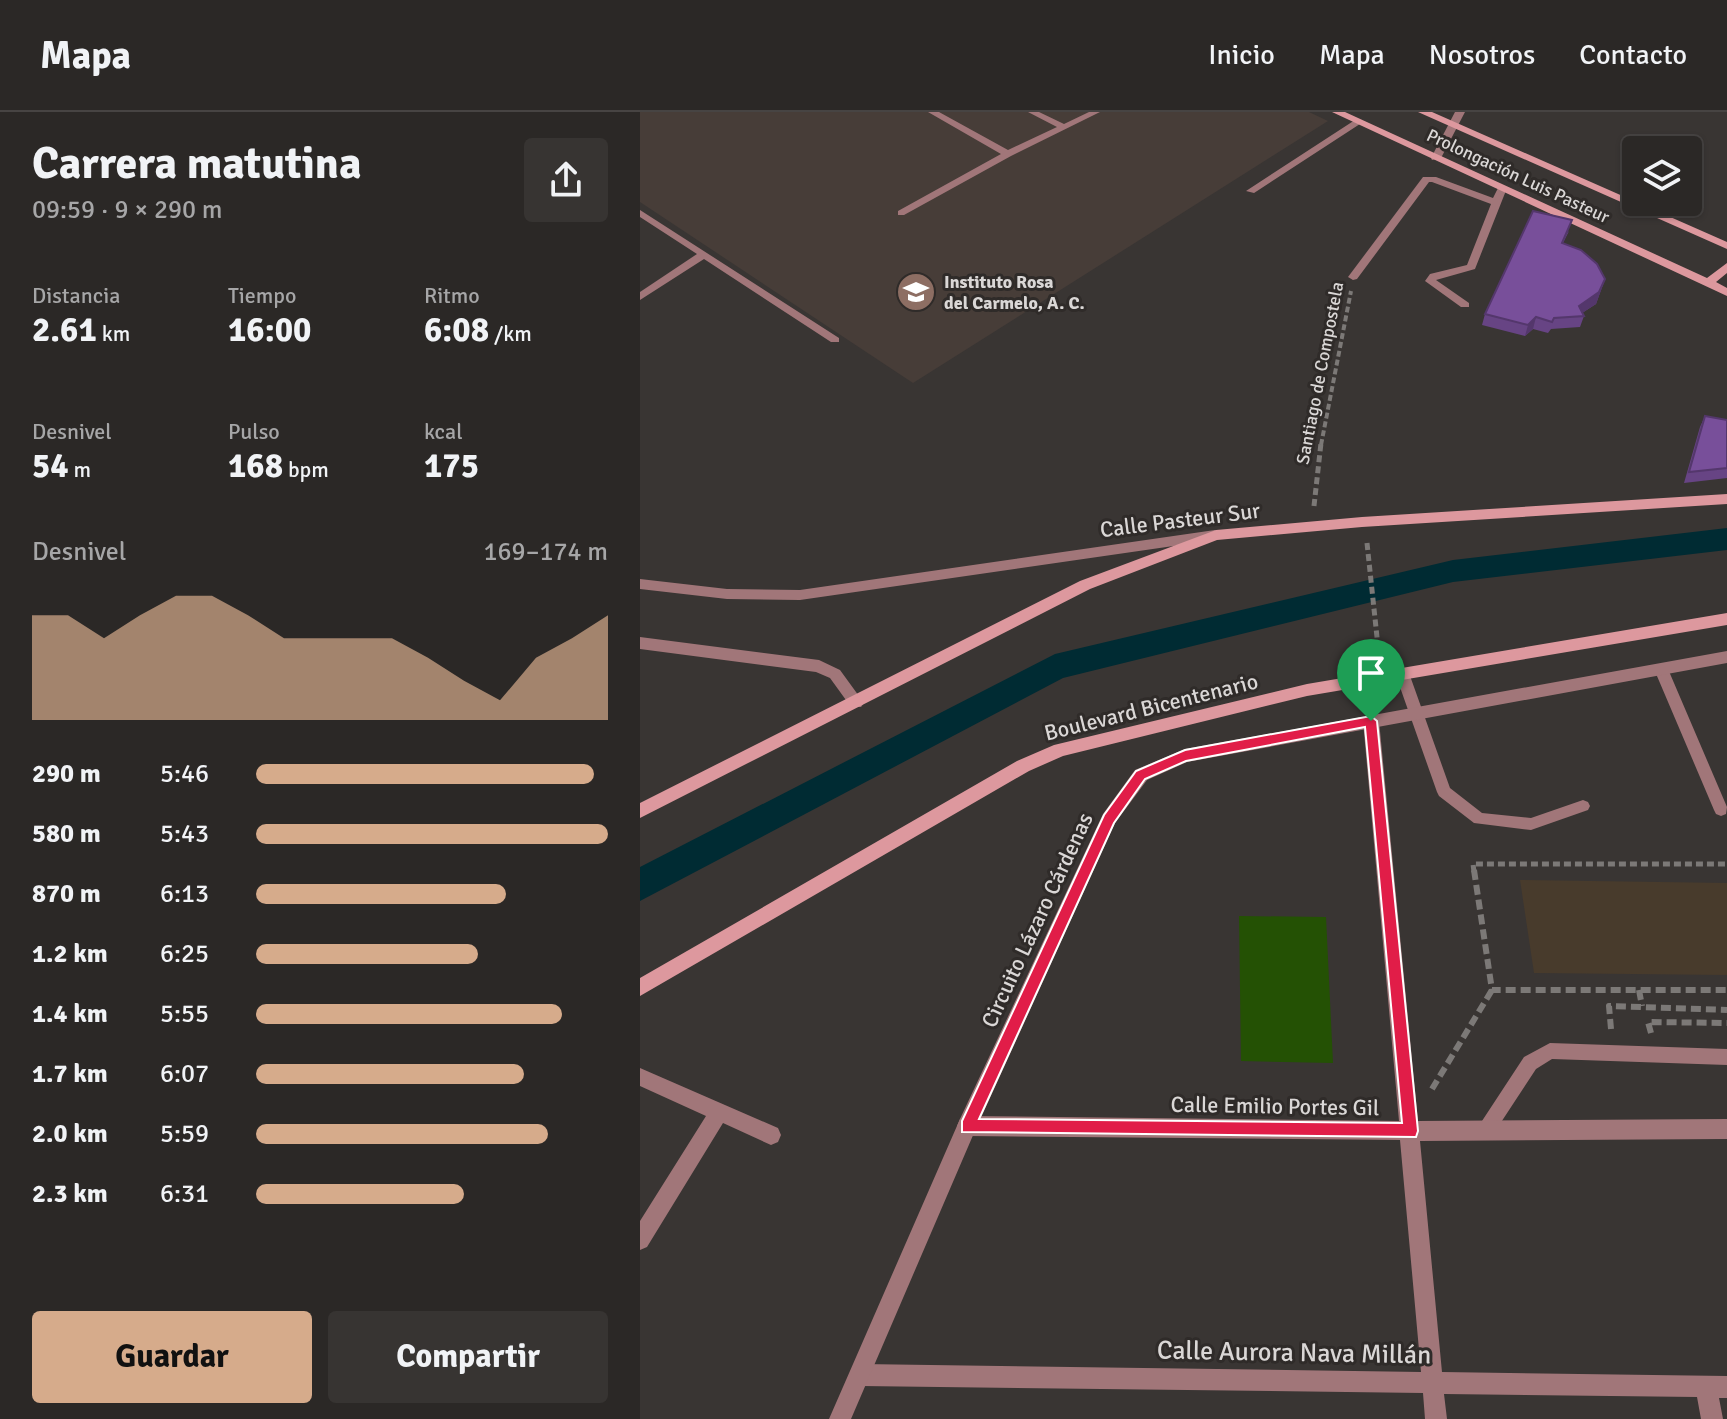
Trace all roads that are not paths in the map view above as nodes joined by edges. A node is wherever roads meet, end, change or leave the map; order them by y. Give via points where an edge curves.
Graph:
1 (932, 112) edge
2 (1032, 112) edge
3 (1096, 112) edge
4 (1337, 112) edge
5 (1423, 112) edge
6 (1460, 112) edge
7 (1358, 122) junction
8 (1454, 125) junction
9 (1064, 127) junction
10 (1008, 154) junction
11 (1436, 158) junction
12 (1502, 188) junction
13 (1251, 191) dead end
14 (1497, 203) junction
15 (901, 213) dead end
16 (643, 219) edge
17 (1727, 246) edge
18 (704, 254) junction
19 (1727, 267) edge
20 (1353, 277) road end
21 (1708, 283) junction
22 (1727, 292) edge
23 (640, 297) edge
24 (1465, 305) dead end
25 (835, 340) dead end
26 (1727, 499) edge
27 (1216, 535) junction
28 (640, 584) edge
29 (1727, 619) edge
30 (640, 643) edge
31 (1727, 657) edge
32 (1661, 669) junction
33 (1402, 673) junction
34 (856, 703) junction
35 (1413, 712) junction
36 (1371, 721) junction
37 (1583, 806) dead end
38 (1721, 810) dead end
39 (640, 811) edge
40 (640, 988) edge
41 (1727, 1057) edge
42 (640, 1077) edge
43 (720, 1111) junction
44 (967, 1126) junction
45 (1727, 1129) edge
46 (1486, 1130) junction
47 (1411, 1131) junction
48 (771, 1135) dead end
49 (640, 1240) edge
50 (861, 1375) junction
51 (1433, 1383) junction
52 (1716, 1386) edge
53 (840, 1419) edge
54 (1436, 1419) edge
55 (1712, 1419) edge

1 - 10 lane
2 - 9 lane
3 - 9 lane
4 - 7 main road, Prolongación Luis Pasteur
5 - 8 main road, Prolongación Luis Pasteur
6 - 8 street
7 - 11 main road, Prolongación Luis Pasteur
7 - 13 lane
8 - 11 street
8 - 17 main road, Prolongación Luis Pasteur
9 - 10 lane
10 - 15 lane
11 - 12 main road, Prolongación Luis Pasteur
12 - 14 lane
12 - 21 main road, Prolongación Luis Pasteur
14 - 20 lane, Santiago de Compostela via 1426,179
14 - 24 lane via 1471,267 1430,281
16 - 18 lane
18 - 23 lane
18 - 25 lane
19 - 21 main road
21 - 22 main road, Prolongación Luis Pasteur
26 - 27 main road, Calle Pasteur Sur
27 - 28 street, Calle Pasteur Sur via 800,595 727,594
27 - 34 main road via 1085,585
29 - 33 main road, Boulevard Bicentenario
30 - 34 street via 819,666 835,674
31 - 32 street, Circuito Lázaro Cárdenas
32 - 35 street, Circuito Lázaro Cárdenas
32 - 38 lane
33 - 35 lane
33 - 40 main road, Boulevard Bicentenario via 1307,690 1060,750 1023,766
34 - 39 main road
35 - 36 street, Circuito Lázaro Cárdenas
35 - 37 lane via 1444,792 1479,819 1531,824
36 - 44 street, Circuito Lázaro Cárdenas via 1185,756 1141,775 1109,819
36 - 47 street
41 - 46 lane via 1550,1051 1530,1063
42 - 43 street
43 - 48 street
43 - 49 street
44 - 47 street, Calle Emilio Portes Gil
44 - 50 street, Circuito Lázaro Cárdenas
45 - 46 street, Calle Emilio Portes Gil
46 - 47 street, Calle Emilio Portes Gil
47 - 51 street
50 - 51 street, Calle Aurora Nava Millán
50 - 53 street, Circuito Lázaro Cárdenas
51 - 52 street, Calle Aurora Nava Millán
51 - 54 street
52 - 55 street

